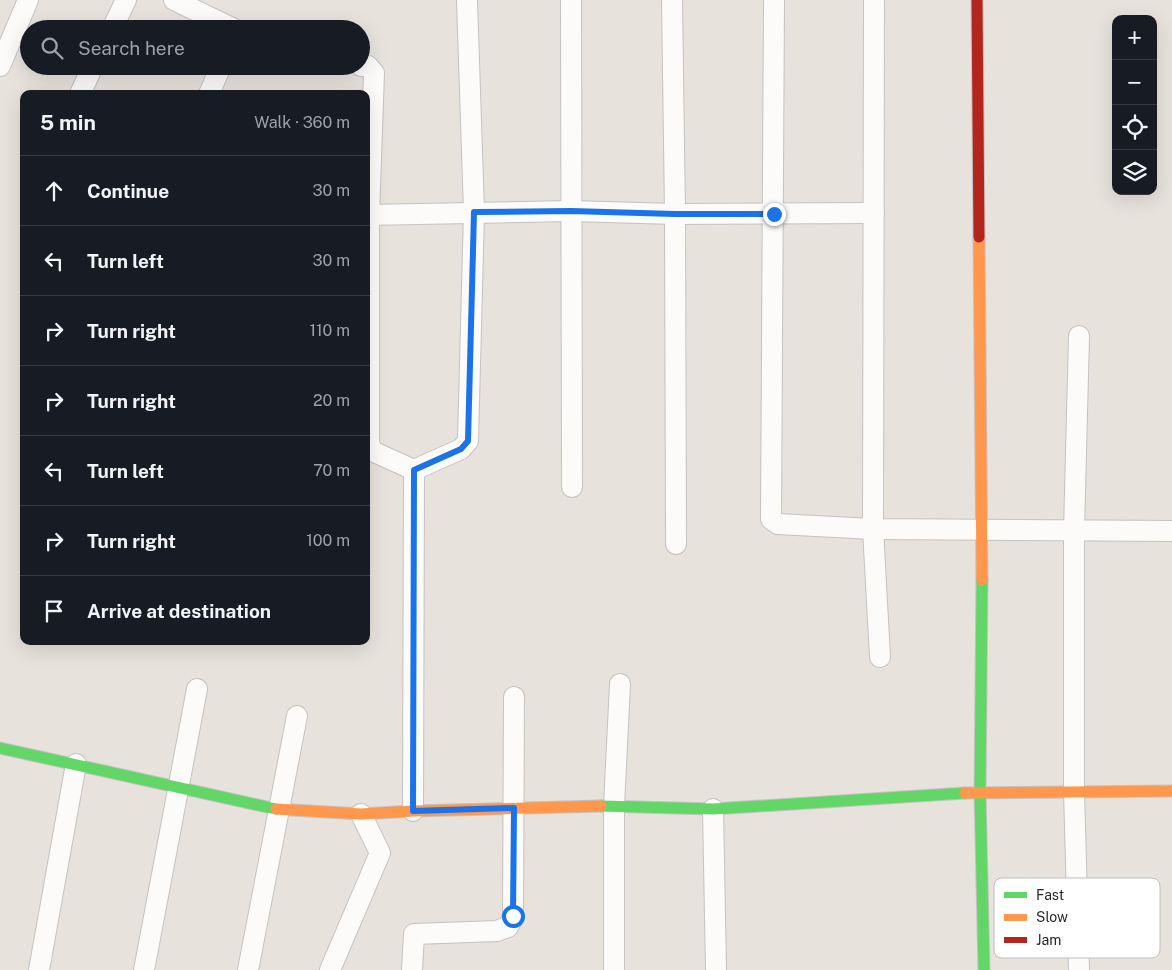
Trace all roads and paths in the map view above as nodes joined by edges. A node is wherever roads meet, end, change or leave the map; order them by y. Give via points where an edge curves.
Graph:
1 (28, 0) edge
2 (126, 0) edge
3 (174, 0) edge
4 (468, 0) edge
5 (571, 0) edge
6 (672, 0) edge
7 (774, 0) edge
8 (874, 0) edge
9 (977, 0) edge
10 (116, 20) edge
11 (215, 20) edge
12 (0, 66) edge
13 (370, 68) edge
14 (89, 75) edge
15 (217, 75) edge
16 (82, 90) edge
17 (211, 90) edge
18 (370, 168) edge
19 (571, 211) junction
20 (474, 212) junction
21 (874, 213) junction
22 (675, 214) junction
23 (774, 214) junction
24 (370, 215) edge
25 (1079, 336) dead end
26 (370, 446) edge
27 (414, 470) junction
28 (572, 487) dead end
29 (873, 529) junction
30 (982, 530) junction
31 (1074, 531) junction
32 (1172, 531) edge
33 (676, 544) dead end
34 (880, 658) dead end
35 (620, 684) dead end
36 (197, 689) dead end
37 (514, 697) dead end
38 (297, 716) dead end
39 (0, 748) edge
40 (76, 764) junction
41 (179, 786) junction
42 (1074, 791) junction
43 (1172, 791) edge
44 (980, 792) junction
45 (614, 806) junction
46 (514, 808) junction
47 (713, 809) junction
48 (280, 810) junction
49 (413, 811) junction
50 (361, 814) junction
51 (1076, 878) edge
52 (39, 970) edge
53 (144, 970) edge
54 (248, 970) edge
55 (330, 970) edge
56 (412, 970) edge
57 (614, 970) edge
58 (716, 970) edge
59 (984, 970) edge

1 - 12 street
2 - 10 street
3 - 11 street
4 - 20 street
5 - 19 street
6 - 22 street
7 - 23 street
8 - 21 street
9 - 30 street
13 - 18 street via 374,73
14 - 16 street
15 - 17 street
19 - 20 street
19 - 22 street
19 - 28 street
20 - 24 street
20 - 27 street via 468,441 461,449
21 - 23 street
21 - 29 street
22 - 23 street
22 - 33 street
23 - 29 street via 771,519 778,524
25 - 31 street
26 - 27 street via 372,451
27 - 49 street
29 - 30 street
29 - 34 street
30 - 31 street
30 - 44 street
31 - 32 street
31 - 42 street
35 - 45 street
36 - 41 street
37 - 46 street
38 - 48 street
39 - 40 street
40 - 41 street
40 - 52 street
41 - 48 street
41 - 53 street
42 - 43 street
42 - 44 street
42 - 51 street
44 - 47 street
44 - 59 street
45 - 46 street
45 - 47 street
45 - 57 street
46 - 49 street
46 - 56 street via 513,916 508,927 497,931 414,934
47 - 58 street
48 - 50 street
48 - 54 street
49 - 50 street
50 - 55 street via 380,853

